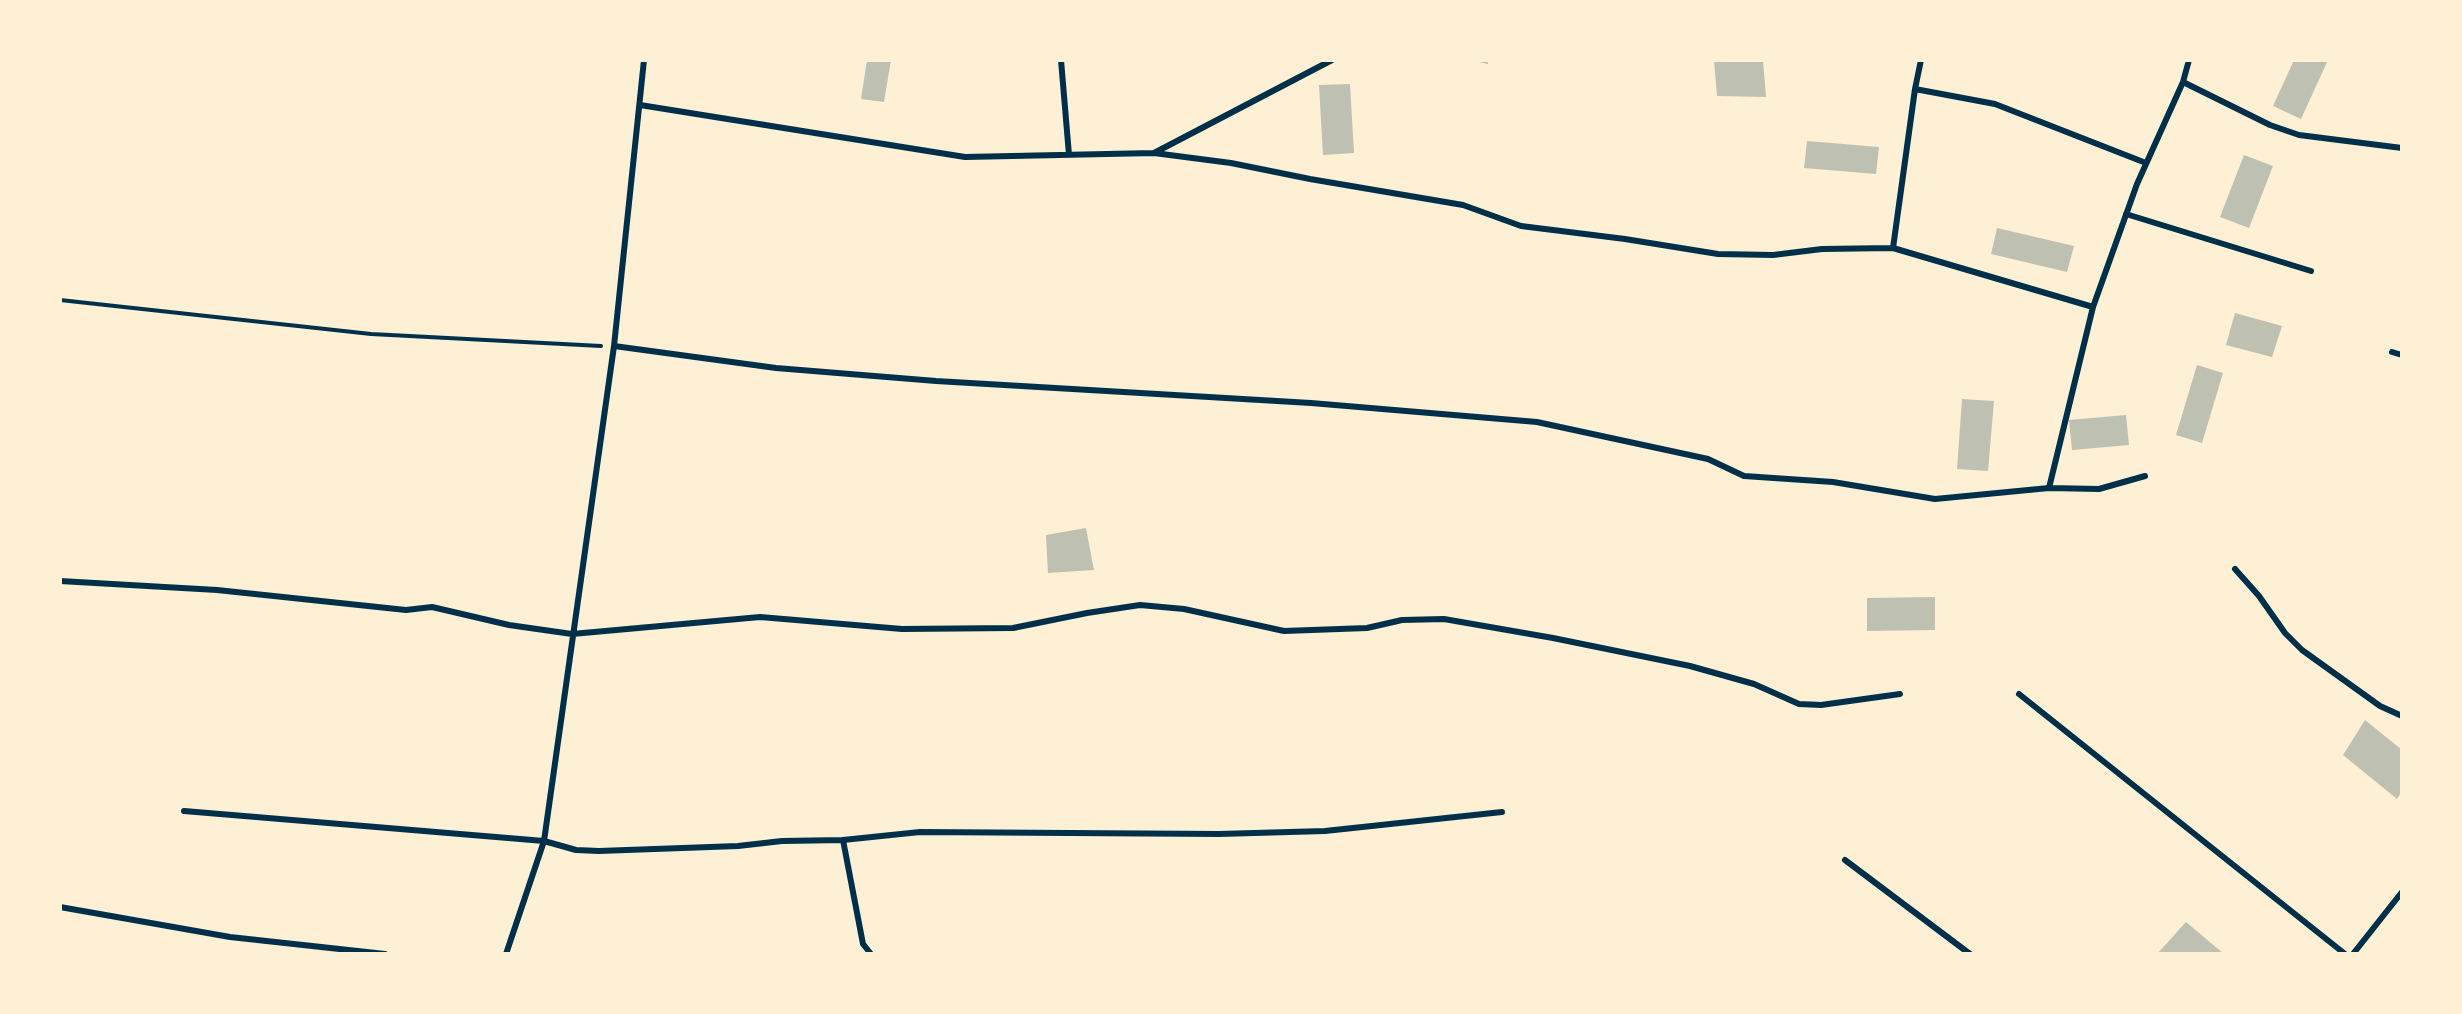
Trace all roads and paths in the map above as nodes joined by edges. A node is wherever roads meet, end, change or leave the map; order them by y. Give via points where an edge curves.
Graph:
1 (644, 60) edge
2 (1060, 60) edge
3 (1332, 60) edge
4 (1921, 60) edge
5 (2189, 60) edge
6 (2183, 82) junction
7 (1915, 89) junction
8 (640, 105) junction
9 (2402, 147) edge
10 (1154, 153) junction
11 (1069, 155) junction
12 (2146, 163) junction
13 (2126, 214) junction
14 (1893, 248) junction
15 (2311, 271) dead end
16 (60, 300) edge
17 (2092, 307) junction
18 (614, 346) junction
19 (2392, 352) dead end
20 (2402, 355) edge
21 (2145, 476) dead end
22 (2049, 488) junction
23 (2235, 569) dead end
24 (60, 581) edge
25 (572, 634) junction
26 (1900, 694) dead end
27 (2019, 694) dead end
28 (2402, 716) edge
29 (184, 811) dead end
30 (1502, 812) dead end
31 (843, 840) junction
32 (544, 841) junction
33 (1845, 860) dead end
34 (2402, 892) edge
35 (60, 907) edge
36 (385, 954) edge
37 (506, 954) edge
38 (871, 954) edge
39 (1970, 954) edge
40 (2345, 954) edge
41 (2353, 954) edge

1 - 8 street
2 - 11 street
3 - 10 street
4 - 7 street
5 - 6 street
6 - 9 street via 2299,135
6 - 12 street
7 - 12 street via 1995,104
7 - 14 street
8 - 11 street via 966,157
8 - 18 street
10 - 11 street
10 - 14 street via 1231,163 1464,206 1521,226 1718,254
12 - 13 street
13 - 15 street
13 - 17 street
14 - 17 street
16 - 18 path via 371,334
17 - 22 street
18 - 22 street via 776,368 925,381 1311,403 1537,422 1708,459 1744,476 1833,482 1935,499
18 - 25 street
19 - 20 street
21 - 22 street via 2099,489
23 - 28 street via 2302,650 2380,706
24 - 25 street via 217,590 406,610 432,607 509,625
25 - 26 street via 760,617 902,629 1013,628 1140,605 1184,609 1284,630 1367,628 1402,620 1444,619 1690,666 1754,684 1799,704 1821,705
25 - 32 street
27 - 40 street
29 - 32 street
30 - 31 street via 1325,831 920,832
31 - 32 street via 599,851 576,850
31 - 38 street via 863,944
32 - 37 street
33 - 39 street
34 - 41 street
35 - 36 street via 230,937

